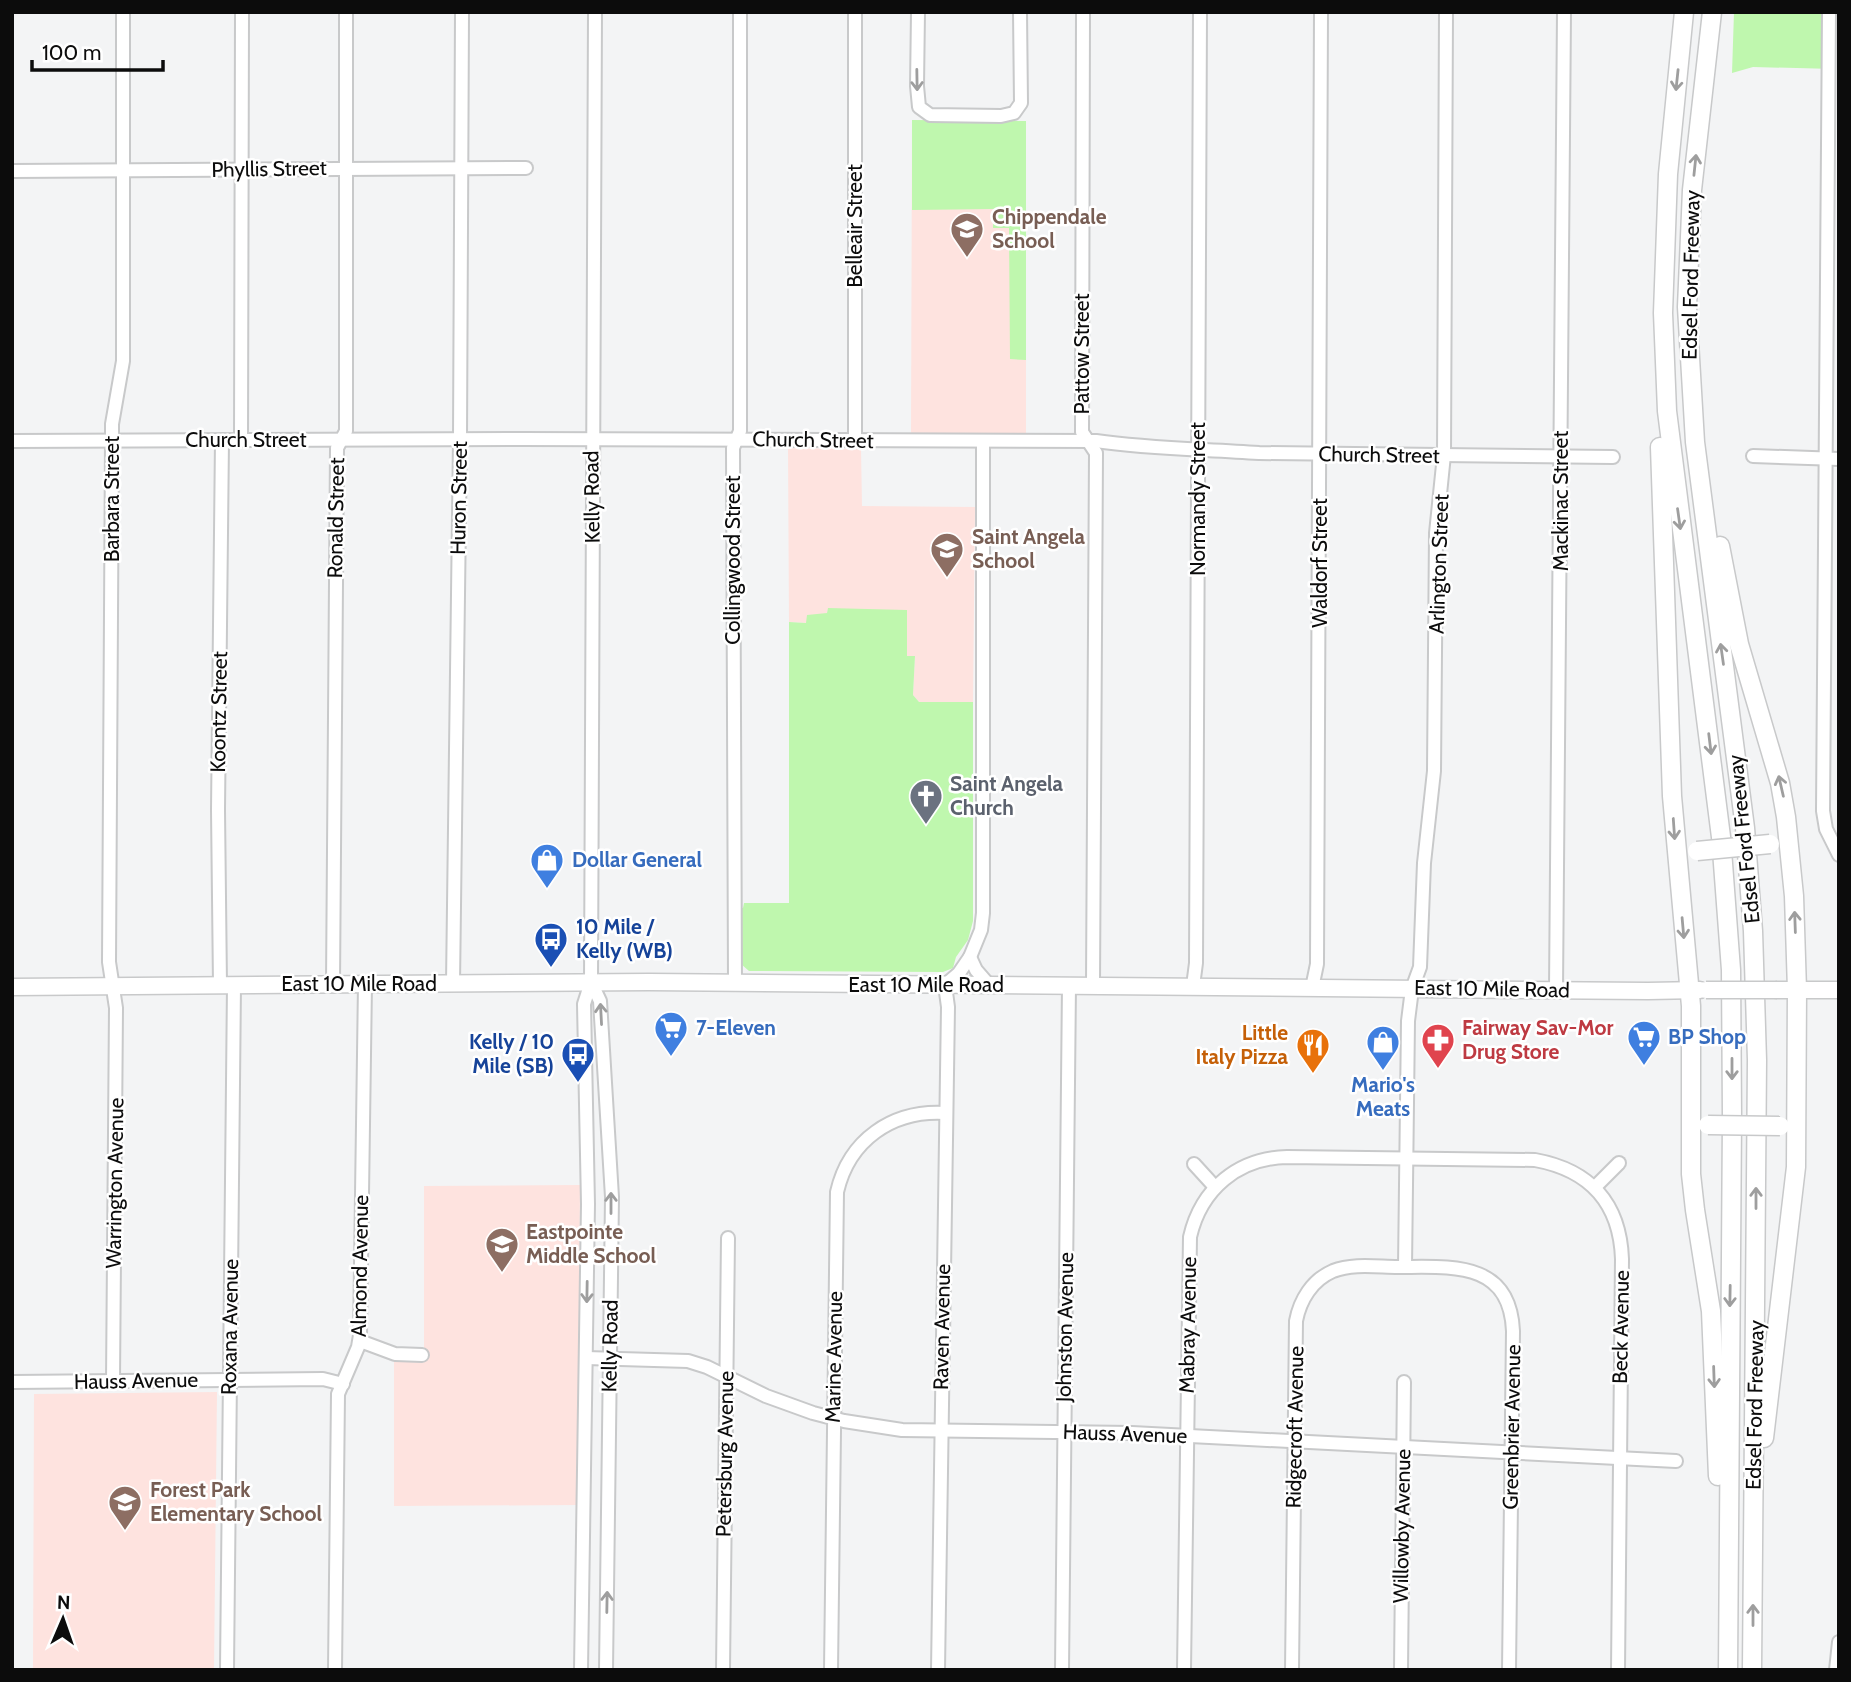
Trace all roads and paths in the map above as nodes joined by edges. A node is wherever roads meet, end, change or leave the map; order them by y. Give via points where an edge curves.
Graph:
1 (123, 12) edge
2 (242, 12) edge
3 (346, 12) edge
4 (463, 12) edge
5 (595, 12) edge
6 (740, 12) edge
7 (855, 12) edge
8 (918, 12) edge
9 (1020, 12) edge
10 (1083, 12) edge
11 (1200, 12) edge
12 (1321, 12) edge
13 (1446, 12) edge
14 (1564, 12) edge
15 (1684, 12) edge
16 (1712, 12) edge
17 (1829, 12) edge
18 (526, 168) dead end
19 (346, 169) junction
20 (123, 170) junction
21 (241, 170) junction
22 (461, 170) junction
23 (12, 171) edge
24 (1665, 231) junction
25 (1688, 307) junction
26 (460, 439) junction
27 (592, 439) junction
28 (736, 439) junction
29 (112, 440) junction
30 (222, 440) junction
31 (241, 440) junction
32 (342, 440) junction
33 (12, 441) edge
34 (855, 441) junction
35 (982, 441) junction
36 (1089, 442) junction
37 (1199, 449) junction
38 (1320, 454) junction
39 (1444, 455) junction
40 (1561, 456) junction
41 (1753, 456) dead end
42 (1613, 457) dead end
43 (1832, 458) edge
44 (1790, 854) junction
45 (1839, 855) edge
46 (1677, 866) junction
47 (970, 957) junction
48 (591, 982) junction
49 (365, 984) junction
50 (453, 984) junction
51 (735, 984) junction
52 (227, 985) junction
53 (332, 985) junction
54 (945, 985) junction
55 (989, 985) junction
56 (1069, 985) junction
57 (1093, 985) junction
58 (114, 986) junction
59 (1194, 986) junction
60 (12, 987) edge
61 (1312, 988) junction
62 (1412, 989) junction
63 (1556, 990) junction
64 (1698, 990) junction
65 (1797, 990) junction
66 (1839, 990) edge
67 (585, 1101) junction
68 (945, 1113) junction
69 (1691, 1114) junction
70 (1796, 1114) junction
71 (1406, 1158) junction
72 (1194, 1164) dead end
73 (1619, 1164) dead end
74 (611, 1169) junction
75 (1215, 1187) junction
76 (1595, 1187) junction
77 (587, 1204) junction
78 (728, 1238) dead end
79 (611, 1250) junction
80 (1405, 1267) junction
81 (360, 1341) junction
82 (422, 1355) dead end
83 (586, 1358) junction
84 (610, 1359) junction
85 (726, 1376) junction
86 (230, 1380) junction
87 (113, 1381) junction
88 (12, 1382) edge
89 (1404, 1382) dead end
90 (343, 1384) junction
91 (834, 1419) junction
92 (941, 1431) junction
93 (1064, 1432) junction
94 (1186, 1436) junction
95 (1294, 1442) junction
96 (1403, 1448) junction
97 (1512, 1453) junction
98 (1620, 1458) junction
99 (1676, 1461) dead end
100 (1753, 1560) junction
101 (1728, 1632) junction
102 (1839, 1642) edge
103 (227, 1670) edge
104 (335, 1670) edge
105 (581, 1670) edge
106 (606, 1670) edge
107 (723, 1670) edge
108 (831, 1670) edge
109 (939, 1670) edge
110 (1062, 1670) edge
111 (1184, 1670) edge
112 (1292, 1670) edge
113 (1401, 1670) edge
114 (1509, 1670) edge
115 (1618, 1670) edge
116 (1728, 1670) edge
117 (1752, 1670) edge
118 (1836, 1670) edge

1 - 20 street, Barbara Street
2 - 21 street
3 - 19 street, Ronald Street
4 - 22 street, Huron Street
5 - 27 street, Kelly Road
6 - 28 street, Collingwood Street via 740,431
7 - 34 street, Belleair Street
8 -> 9 street via 919,107 930,115 990,116 1014,113 1021,103
10 - 36 street, Pattow Street via 1082,432
11 - 37 street, Normandy Street
12 - 38 street, Waldorf Street
13 - 39 street, Arlington Street
14 - 40 street, Mackinac Street
15 -> 24 highway, Edsel Ford Freeway
25 -> 16 highway, Edsel Ford Freeway via 1692,190
17 - 43 street
18 - 22 street, Phyllis Street
19 - 21 street, Phyllis Street
19 - 22 street, Phyllis Street
19 - 32 street, Ronald Street via 346,431
20 - 21 street, Phyllis Street
20 - 23 street, Phyllis Street
20 - 29 street, Barbara Street via 123,361
21 - 31 street
22 - 26 street, Huron Street
24 -> 46 highway via 1656,273 1655,317
24 -> 101 highway, Edsel Ford Freeway via 1667,411 1721,837 1732,996
44 -> 25 highway via 1780,783 1729,603
100 -> 25 highway, Edsel Ford Freeway via 1757,1095 1753,931 1745,828 1695,442
26 - 27 street, Church Street
26 - 32 street, Church Street
26 - 50 street, Huron Street
27 - 28 street, Church Street
27 - 48 street, Kelly Road
28 - 34 street, Church Street
28 - 51 street, Collingwood Street
29 - 30 street, Church Street
29 - 33 street, Church Street
29 - 58 street, Barbara Street via 109,962
30 - 31 street, Church Street
30 - 52 street, Koontz Street via 218,797
31 - 32 street, Church Street
32 - 53 street, Ronald Street via 337,448
34 - 35 street, Church Street
35 - 36 street, Church Street
35 - 47 street via 983,913
36 - 37 street, Church Street
36 - 57 street, Pattow Street via 1096,453
37 - 38 street, Church Street
37 - 59 street, Normandy Street
38 - 39 street, Church Street
38 - 61 street, Waldorf Street via 1317,964
39 - 40 street, Church Street
39 - 62 street, Arlington Street via 1436,533 1434,771 1420,967
40 - 42 street, Church Street
40 - 63 street, Mackinac Street
41 - 43 street
43 - 45 street via 1823,811
44 - 46 highway, bridge via 1770,844 1697,851
65 -> 44 highway
46 -> 64 highway
47 - 54 street
47 - 55 street
48 - 50 main road, East 10 Mile Road
48 - 51 main road, East 10 Mile Road
48 - 67 street, Kelly Road via 584,1004
74 -> 48 street, Kelly Road via 600,1001
49 - 50 main road, East 10 Mile Road
49 - 53 main road, East 10 Mile Road
49 - 81 street, Almond Avenue
51 - 54 main road, East 10 Mile Road
52 - 53 main road, East 10 Mile Road
52 - 58 main road, East 10 Mile Road
52 - 86 street, Roxana Avenue
54 - 55 main road, East 10 Mile Road
54 - 68 street, Raven Avenue
55 - 56 main road, East 10 Mile Road
56 - 57 main road, East 10 Mile Road
56 - 93 street, Johnston Avenue
57 - 59 main road, East 10 Mile Road
58 - 60 main road, East 10 Mile Road
58 - 87 street, Warrington Avenue
59 - 61 main road, East 10 Mile Road
61 - 62 main road, East 10 Mile Road
62 - 63 main road, East 10 Mile Road
62 - 71 street, Arlington Street
63 - 64 main road, East 10 Mile Road
64 - 65 main road, East 10 Mile Road, bridge
64 - 69 highway
65 - 66 main road, East 10 Mile Road
65 - 70 highway
67 - 74 street via 594,1098 599,1103 601,1145
67 - 77 street, Kelly Road
68 - 91 street, Marine Avenue via 910,1115 879,1128 862,1142 842,1174 836,1207
68 - 92 street, Raven Avenue
69 - 70 highway, bridge via 1708,1125 1780,1126
69 -> 101 highway via 1693,1194 1711,1311
70 - 100 highway via 1793,1198
71 - 75 street, Mabray Avenue via 1276,1158 1245,1166
71 - 76 street, Beck Avenue via 1535,1160 1569,1169
71 - 80 street
72 - 75 street
73 - 76 street
79 -> 74 street, Kelly Road
75 - 94 street, Mabray Avenue via 1200,1208 1190,1237
76 - 98 street, Beck Avenue via 1614,1218 1621,1244
77 - 79 street via 595,1214 595,1254 604,1258
77 -> 83 street, Kelly Road
78 - 85 street, Petersburg Avenue
79 - 84 street, Kelly Road
80 - 95 street, Ridgecroft Avenue via 1346,1268 1322,1278 1308,1292 1296,1321
80 - 97 street, Greenbrier Avenue via 1469,1270 1493,1283 1504,1298 1513,1322
81 - 82 street via 395,1354
81 - 90 street, Almond Avenue
83 - 84 street, Hauss Avenue
83 - 105 street, Kelly Road
84 - 85 street, Hauss Avenue via 688,1361
106 -> 84 street, Kelly Road
85 - 91 street, Hauss Avenue via 766,1396
85 - 107 street, Petersburg Avenue
86 - 87 street, Hauss Avenue
86 - 90 street, Hauss Avenue via 323,1379
86 - 103 street, Roxana Avenue
87 - 88 street, Hauss Avenue
89 - 96 street, Willowby Avenue
90 - 104 street, Almond Avenue via 338,1394
91 - 92 street, Hauss Avenue
91 - 108 street, Marine Avenue
92 - 93 street, Hauss Avenue
92 - 109 street, Raven Avenue
93 - 94 street, Hauss Avenue
93 - 110 street, Johnston Avenue
94 - 95 street, Hauss Avenue
94 - 111 street, Mabray Avenue
95 - 96 street, Hauss Avenue
95 - 112 street, Ridgecroft Avenue
96 - 97 street, Hauss Avenue
96 - 113 street, Willowby Avenue
97 - 98 street, Hauss Avenue
97 - 114 street, Greenbrier Avenue
98 - 99 street, Hauss Avenue
98 - 115 street, Beck Avenue
117 -> 100 highway, Edsel Ford Freeway
101 - 116 highway, Edsel Ford Freeway
102 - 118 street

